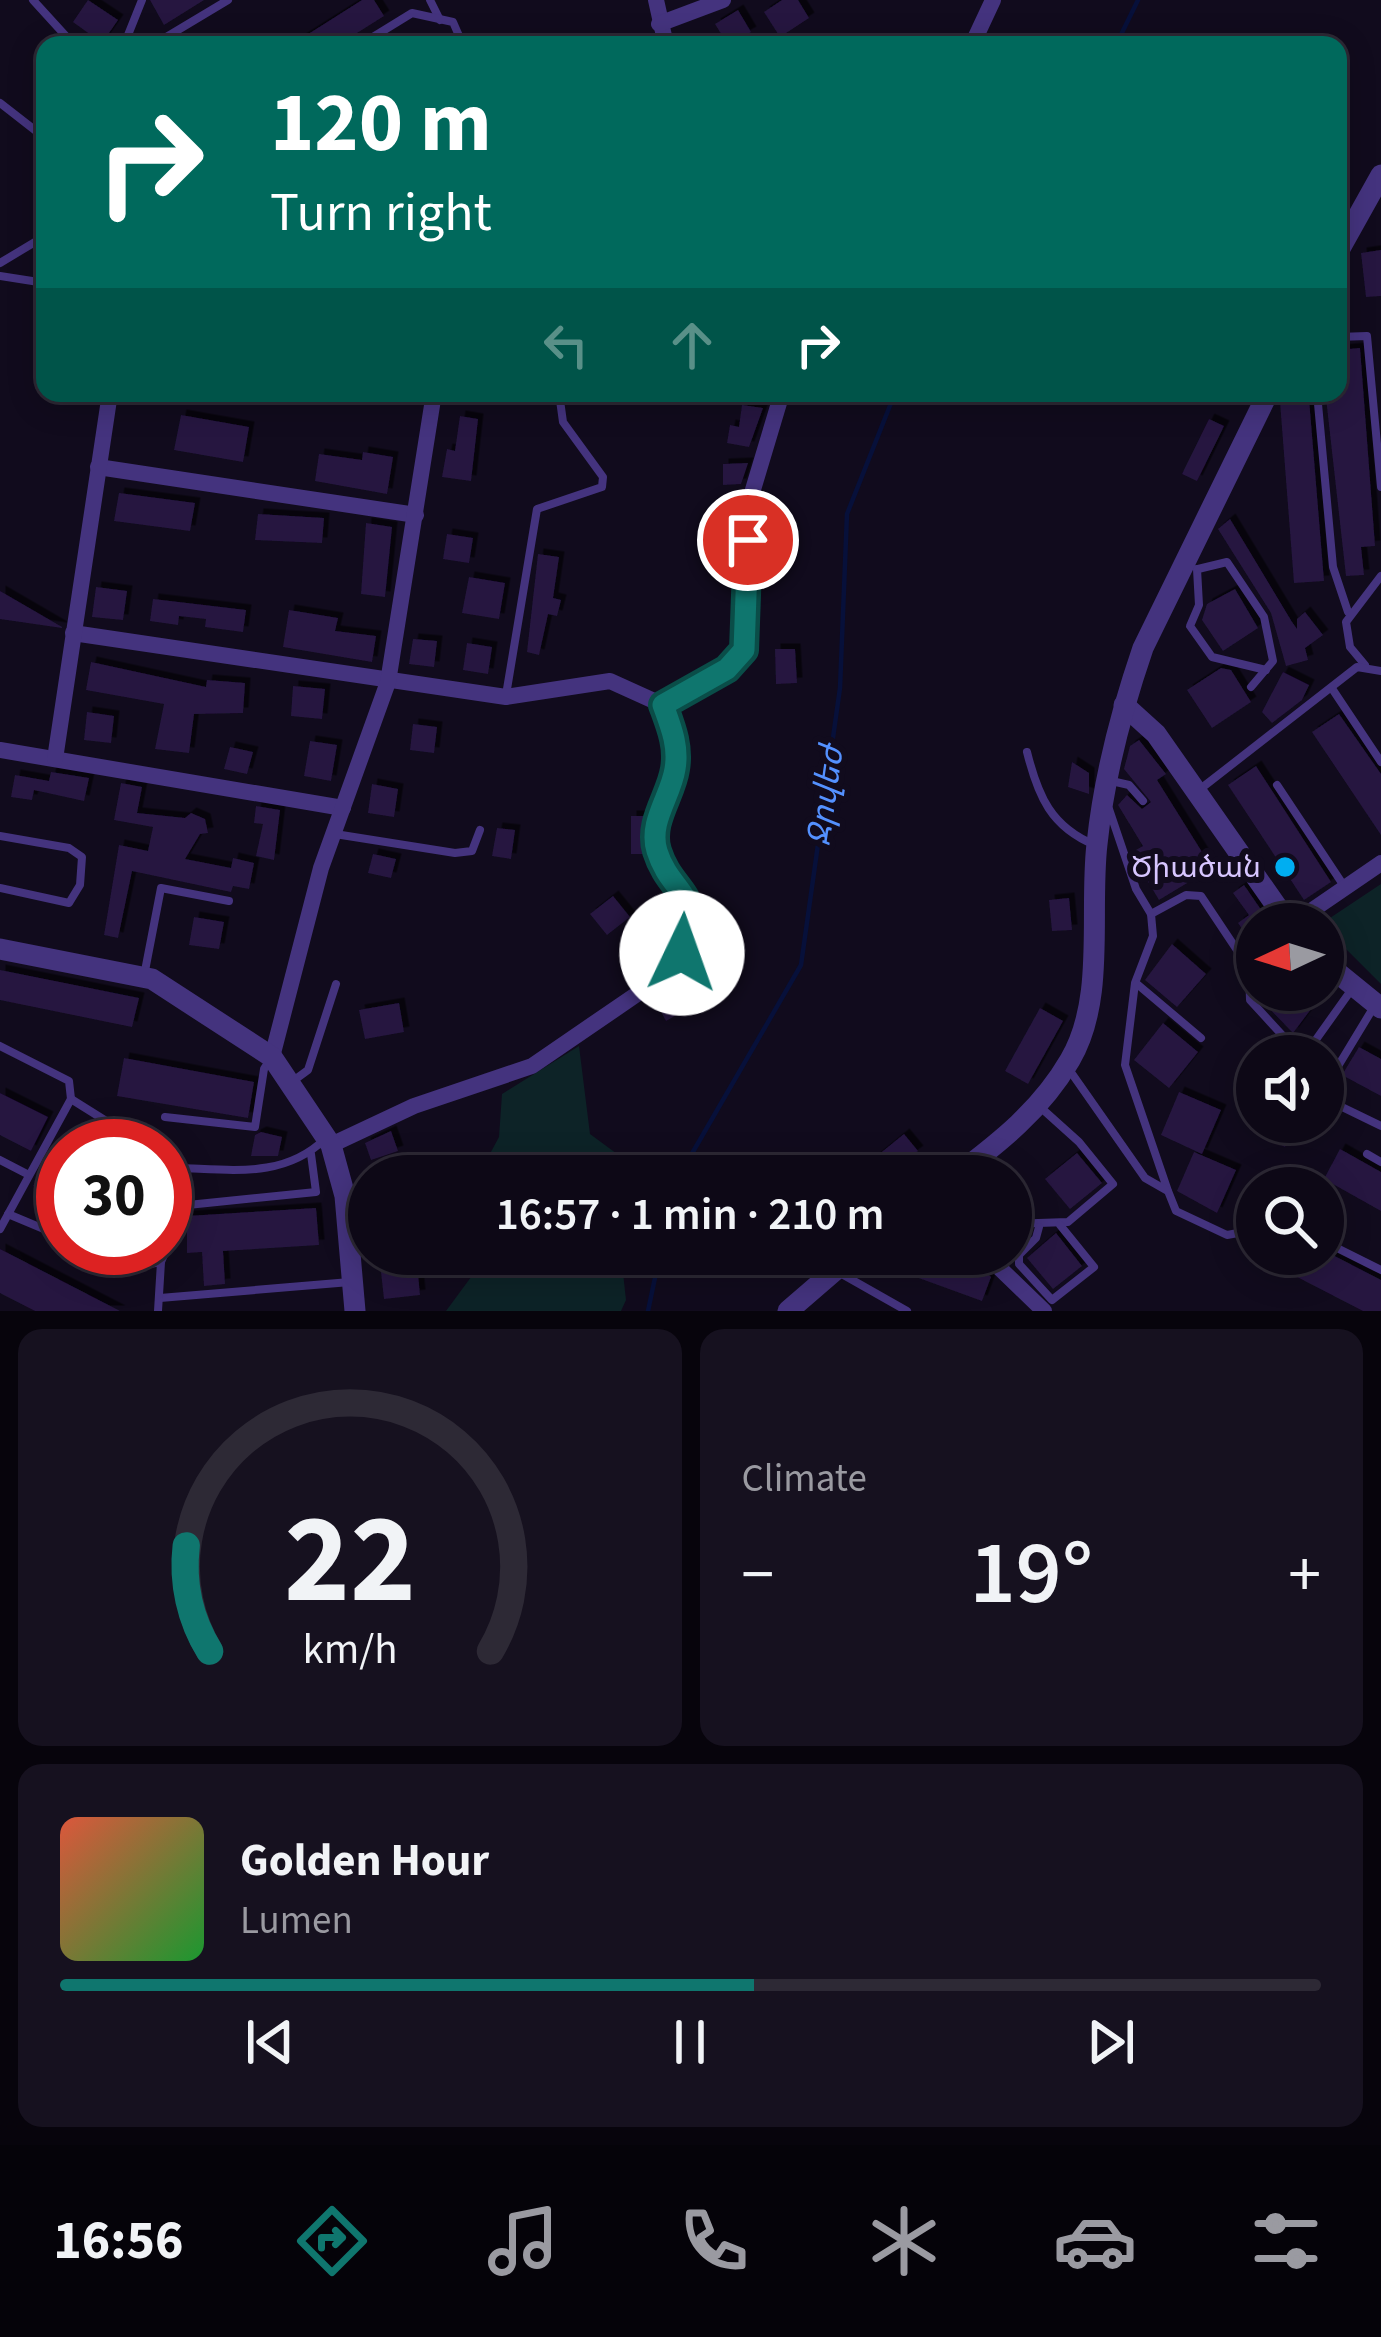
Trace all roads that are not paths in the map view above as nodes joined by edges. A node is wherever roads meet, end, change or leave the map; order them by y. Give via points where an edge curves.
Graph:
1 (33, 0) edge
2 (142, 0) edge
3 (228, 0) edge
4 (430, 0) edge
5 (656, 0) edge
6 (723, 0) edge
7 (993, 0) edge
8 (440, 20) junction
9 (659, 24) junction
10 (66, 36) edge
11 (128, 36) edge
12 (168, 36) edge
13 (374, 36) edge
14 (459, 36) edge
15 (663, 36) edge
16 (976, 36) edge
17 (0, 103) edge
18 (36, 131) edge
19 (1381, 175) edge
20 (1347, 236) edge
21 (36, 241) edge
22 (0, 263) edge
23 (0, 276) edge
24 (36, 282) edge
25 (1347, 337) edge
26 (109, 402) edge
27 (433, 402) edge
28 (560, 402) edge
29 (779, 402) edge
30 (1264, 402) edge
31 (1318, 402) edge
32 (98, 467) junction
33 (1381, 487) edge
34 (416, 515) junction
35 (1191, 567) junction
36 (1381, 576) edge
37 (1348, 612) junction
38 (73, 633) junction
39 (1365, 665) junction
40 (1266, 670) junction
41 (1381, 671) edge
42 (388, 682) junction
43 (1251, 687) dead end
44 (1333, 690) junction
45 (506, 697) junction
46 (663, 705) junction
47 (1124, 705) junction
48 (0, 750) edge
49 (1027, 752) dead end
50 (55, 759) junction
51 (1381, 762) edge
52 (1277, 785) dead end
53 (1105, 788) junction
54 (1196, 791) junction
55 (1143, 801) dead end
56 (343, 808) junction
57 (480, 830) dead end
58 (333, 834) junction
59 (0, 836) edge
60 (1096, 845) junction
61 (1381, 863) edge
62 (0, 888) edge
63 (1345, 888) junction
64 (229, 901) dead end
65 (1275, 903) edge
66 (1322, 903) edge
67 (1151, 914) junction
68 (0, 949) edge
69 (143, 978) junction
70 (1344, 981) edge
71 (1136, 983) junction
72 (336, 984) dead end
73 (1352, 989) junction
74 (1378, 1006) edge
75 (1202, 1038) dead end
76 (0, 1046) edge
77 (272, 1057) junction
78 (1066, 1065) junction
79 (292, 1082) junction
80 (71, 1099) junction
81 (1037, 1105) junction
82 (165, 1117) dead end
83 (103, 1119) edge
84 (1381, 1126) edge
85 (323, 1145) junction
86 (1366, 1154) dead end
87 (982, 1155) edge
88 (0, 1160) edge
89 (1381, 1162) edge
90 (192, 1168) edge
91 (29, 1175) junction
92 (1168, 1191) junction
93 (348, 1195) edge
94 (345, 1196) junction
95 (192, 1204) edge
96 (8, 1214) junction
97 (1060, 1225) junction
98 (36, 1226) edge
99 (1032, 1226) edge
100 (1039, 1227) junction
101 (0, 1228) edge
102 (1236, 1233) edge
103 (1344, 1252) edge
104 (1381, 1270) edge
105 (161, 1275) edge
106 (828, 1275) edge
107 (842, 1275) edge
108 (1007, 1275) edge
109 (353, 1282) junction
110 (160, 1298) junction
111 (158, 1311) edge
112 (355, 1311) edge
113 (788, 1311) edge
114 (907, 1311) edge
115 (1044, 1311) edge

1 - 10 lane
2 - 11 lane
3 - 12 lane
4 - 8 lane
5 - 9 street
6 - 9 street
7 - 16 street
8 - 13 lane via 412,13
8 - 14 lane via 453,22
9 - 15 street
17 - 18 lane
19 - 20 street
21 - 22 lane
23 - 24 lane
25 - 33 lane via 1367,336
26 - 32 street
27 - 34 street
28 - 45 lane via 563,422 603,477 602,487 537,509
29 - 46 street via 749,503 744,650 727,669
30 - 35 street
31 - 37 lane via 1335,586
32 - 34 street
32 - 38 street
34 - 42 street
35 - 40 lane via 1199,604 1190,626 1212,658
35 - 40 lane via 1228,562 1268,629 1273,662
35 - 47 street via 1143,648
36 - 37 lane
37 - 39 lane via 1350,646
38 - 42 street
38 - 50 street
39 - 41 lane
39 - 44 lane
40 - 43 lane
42 - 45 street
42 - 56 street
44 - 51 lane
44 - 54 lane
45 - 46 street via 610,681
46 - 85 street via 676,766 656,849 690,910 682,953 532,1066
47 - 53 street
47 - 54 street
48 - 50 street
49 - 60 lane via 1053,820
50 - 56 street
52 - 63 lane
53 - 55 lane via 1130,785
53 - 60 street
53 - 67 lane
54 - 65 street
56 - 58 street
57 - 58 lane via 472,851 454,853
58 - 77 street
59 - 62 lane via 82,856 69,903
60 - 78 street via 1088,1015
61 - 63 street
63 - 66 street
64 - 69 lane via 161,888
67 - 71 lane via 1153,936
67 - 73 lane via 1186,895 1202,896 1249,968 1250,1000 1294,1048 1310,1048
68 - 69 street
69 - 77 street
70 - 73 street
71 - 75 lane
71 - 92 lane via 1125,1065
72 - 79 lane via 308,1070
73 - 74 street
74 - 84 lane via 1326,1086 1342,1107
76 - 80 lane via 69,1081
77 - 79 street
77 - 82 lane via 255,1127
78 - 81 street
78 - 92 lane via 1145,1178
79 - 85 street
80 - 83 lane
80 - 91 lane
81 - 87 street
81 - 97 lane via 1113,1184
85 - 90 lane via 284,1167
85 - 94 street
85 - 95 lane via 316,1192
86 - 89 lane
88 - 91 lane
91 - 96 lane
92 - 102 lane via 1176,1211
93 - 94 lane
94 - 109 street
96 - 98 lane
96 - 101 lane
97 - 100 lane
97 - 100 lane via 1094,1267 1052,1300 1019,1264
99 - 100 lane
103 - 104 lane
105 - 110 lane
106 - 113 street
107 - 114 lane
108 - 115 street
109 - 110 lane
109 - 112 street
110 - 111 lane

